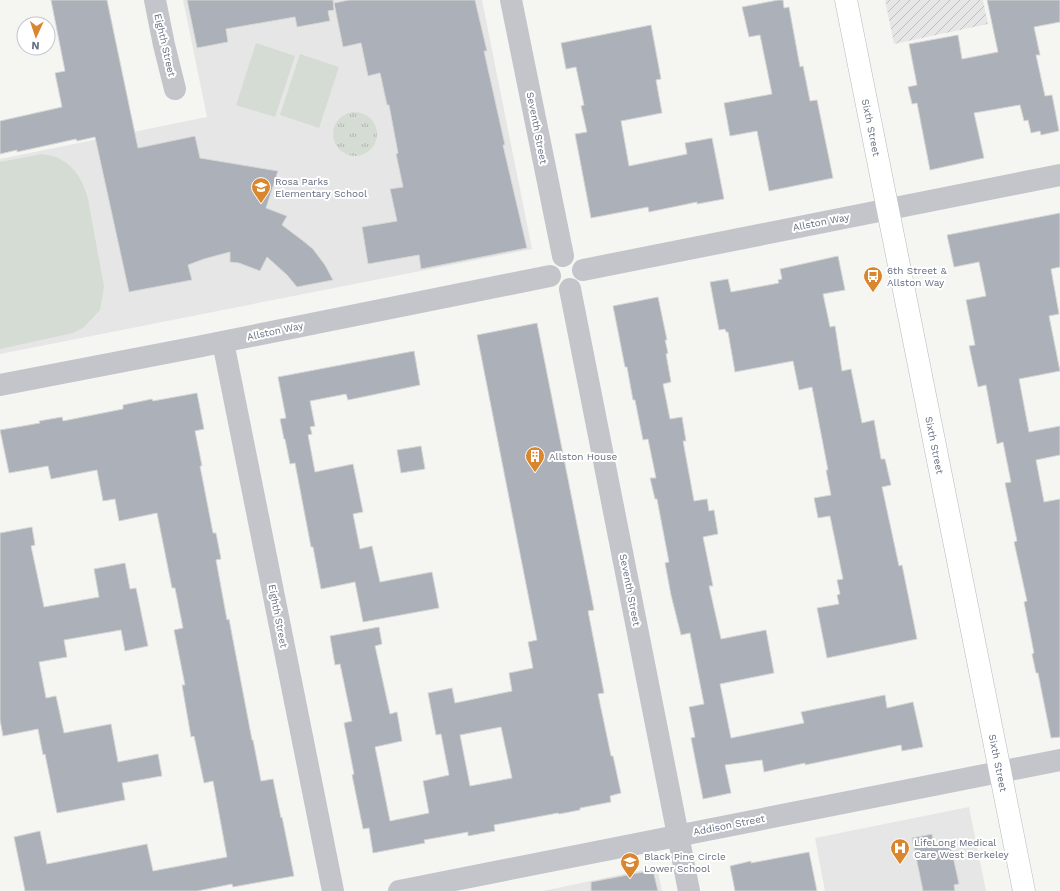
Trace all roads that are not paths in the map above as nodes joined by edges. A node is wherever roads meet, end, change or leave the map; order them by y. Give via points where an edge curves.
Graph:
1 (155, 0) edge
2 (511, 0) edge
3 (846, 0) edge
4 (175, 89) dead end
5 (1060, 174) edge
6 (887, 209) junction
7 (563, 256) junction
8 (583, 270) junction
9 (550, 276) junction
10 (570, 289) junction
11 (223, 342) junction
12 (0, 385) edge
13 (1060, 760) edge
14 (1001, 772) junction
15 (678, 835) junction
16 (333, 891) edge
17 (399, 891) edge
18 (689, 891) edge
19 (1024, 891) edge

1 - 4 street, Eighth Street
2 - 7 street, Seventh Street
3 - 6 street, Sixth Street
5 - 6 street, Allston Way
6 - 8 street, Allston Way
6 - 14 street, Sixth Street
7 - 8 street via 576,259
7 - 9 street via 552,264
8 - 10 street via 580,282
9 - 10 street via 557,287
9 - 11 street, Allston Way
10 - 15 street, Seventh Street
11 - 12 street, Allston Way
11 - 16 street, Eighth Street
13 - 14 street, Addison Street
14 - 15 street, Addison Street
14 - 19 street, Sixth Street
15 - 17 street, Addison Street
15 - 18 street, Seventh Street

